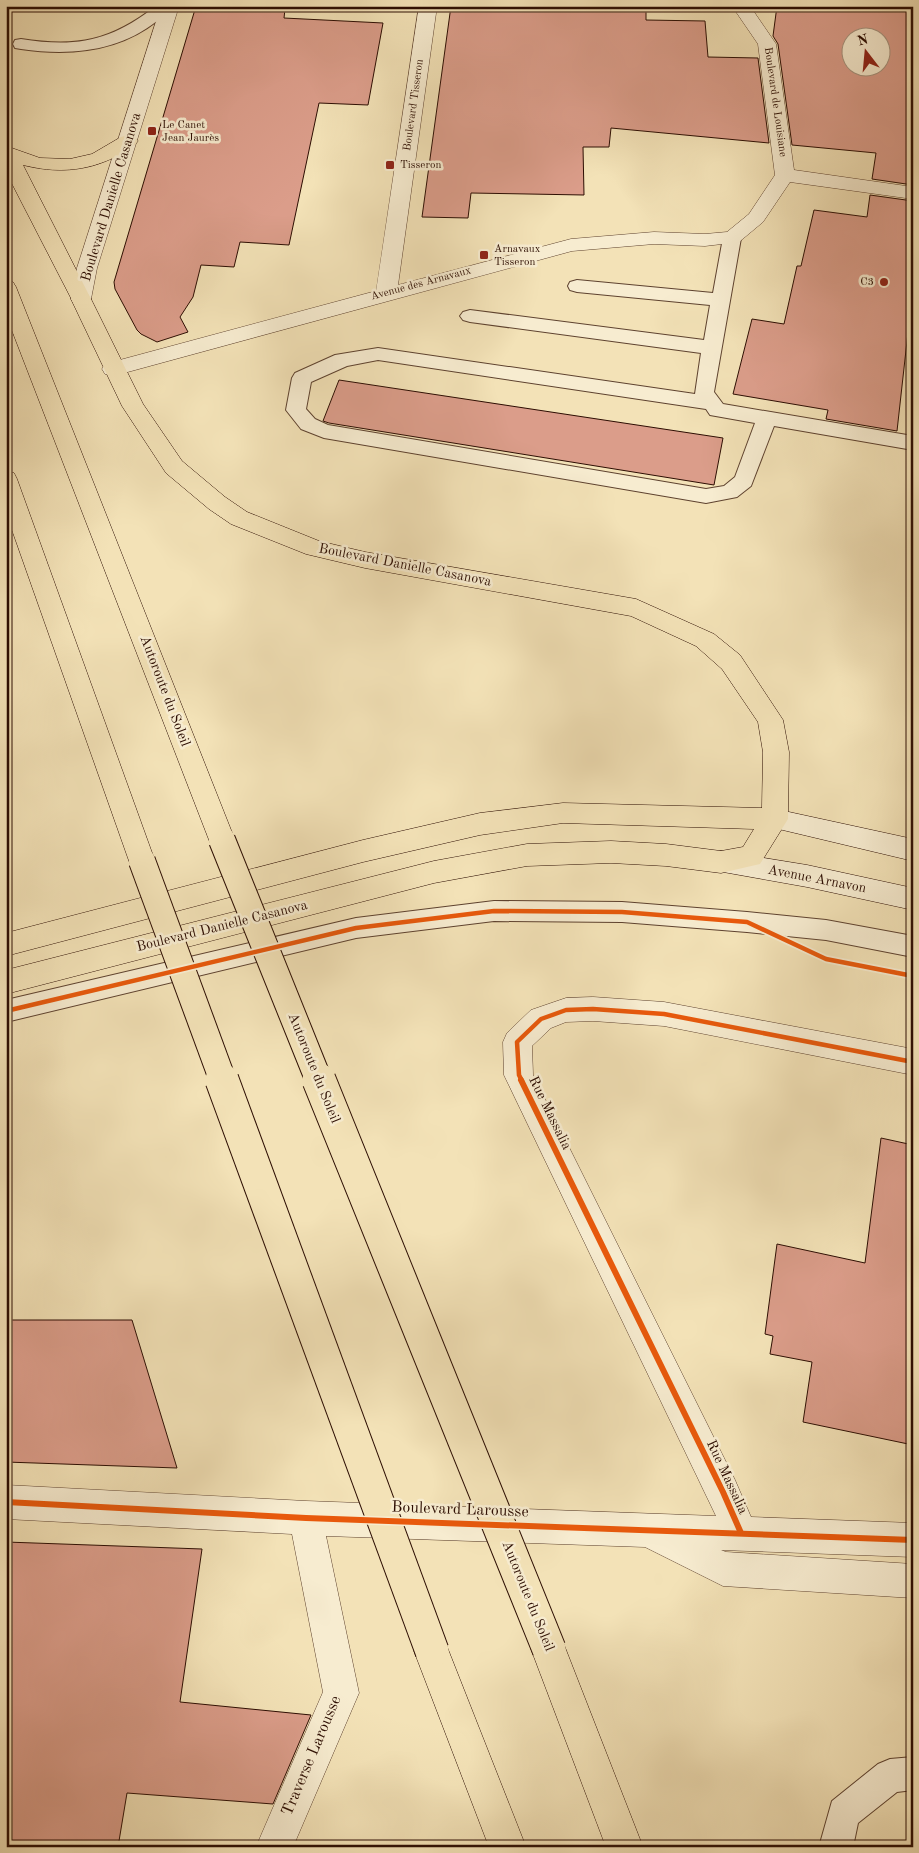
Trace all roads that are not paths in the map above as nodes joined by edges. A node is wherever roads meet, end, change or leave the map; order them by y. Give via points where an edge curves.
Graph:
1 (169, 6) edge
2 (428, 6) edge
3 (741, 6) edge
4 (21, 44) dead end
5 (128, 141) junction
6 (7, 153) edge
7 (785, 175) junction
8 (913, 192) edge
9 (732, 238) junction
10 (577, 286) dead end
11 (6, 288) edge
12 (386, 293) junction
13 (81, 299) junction
14 (721, 300) junction
15 (470, 316) dead end
16 (712, 348) junction
17 (113, 368) junction
18 (710, 403) junction
19 (767, 419) junction
20 (913, 443) edge
21 (6, 479) edge
22 (776, 819) junction
23 (913, 850) edge
24 (721, 862) junction
25 (913, 898) edge
26 (6, 945) edge
27 (913, 947) edge
28 (6, 982) edge
29 (6, 1010) edge
30 (913, 1062) edge
31 (6, 1502) edge
32 (306, 1518) junction
33 (645, 1529) junction
34 (741, 1533) junction
35 (913, 1540) edge
36 (913, 1581) edge
37 (913, 1773) edge
38 (274, 1847) edge
39 (508, 1847) edge
40 (625, 1847) edge
41 (836, 1847) edge

1 - 4 lane via 132,32 101,43 68,49
1 - 5 street, Boulevard Danielle Casanova
2 - 12 street, Boulevard Tisseron
3 - 7 street, Boulevard de Louisiane via 767,44
5 - 6 main road via 102,157 73,165 41,165
5 - 13 street, Boulevard Danielle Casanova via 87,268
6 - 13 main road
7 - 8 street
7 - 9 street via 756,218
9 - 12 street, Avenue des Arnavaux via 654,238 571,245
9 - 14 lane
10 - 14 lane
11 - 40 main road, Autoroute du Soleil, bridge via 222,840 549,1649
12 - 17 street, Avenue des Arnavaux
13 - 17 main road, Boulevard Danielle Casanova
14 - 16 lane
15 - 16 lane
16 - 18 lane via 704,394
17 - 22 main road, Boulevard Danielle Casanova via 132,406 174,467 239,518 314,548 365,560 636,608 705,640 731,662 770,720 776,752
18 - 19 lane via 717,410
18 - 19 lane via 378,354 342,360 302,378 296,410 308,424 324,431 706,496 730,492 744,481
19 - 20 lane
21 - 39 main road, bridge via 100,747 432,1651
22 - 23 street
22 - 24 main road, Boulevard Danielle Casanova via 751,856
22 - 26 main road via 563,813 480,824 363,851
24 - 25 street, Avenue Arnavon
24 - 28 main road, Boulevard Danielle Casanova via 611,852 527,855 434,872
27 - 29 lane via 826,930 747,922 622,912 494,911 356,928
30 - 34 street, Rue Massalia via 664,1014 593,1009 566,1010 541,1019 517,1042 519,1075
31 - 32 street, Boulevard Larousse
32 - 33 street, Boulevard Larousse
32 - 38 street, Traverse Larousse via 341,1693
33 - 34 street, Boulevard Larousse
33 - 36 street, Boulevard Larousse via 723,1569
34 - 35 street, Boulevard Larousse
37 - 41 lane via 890,1776 844,1813

